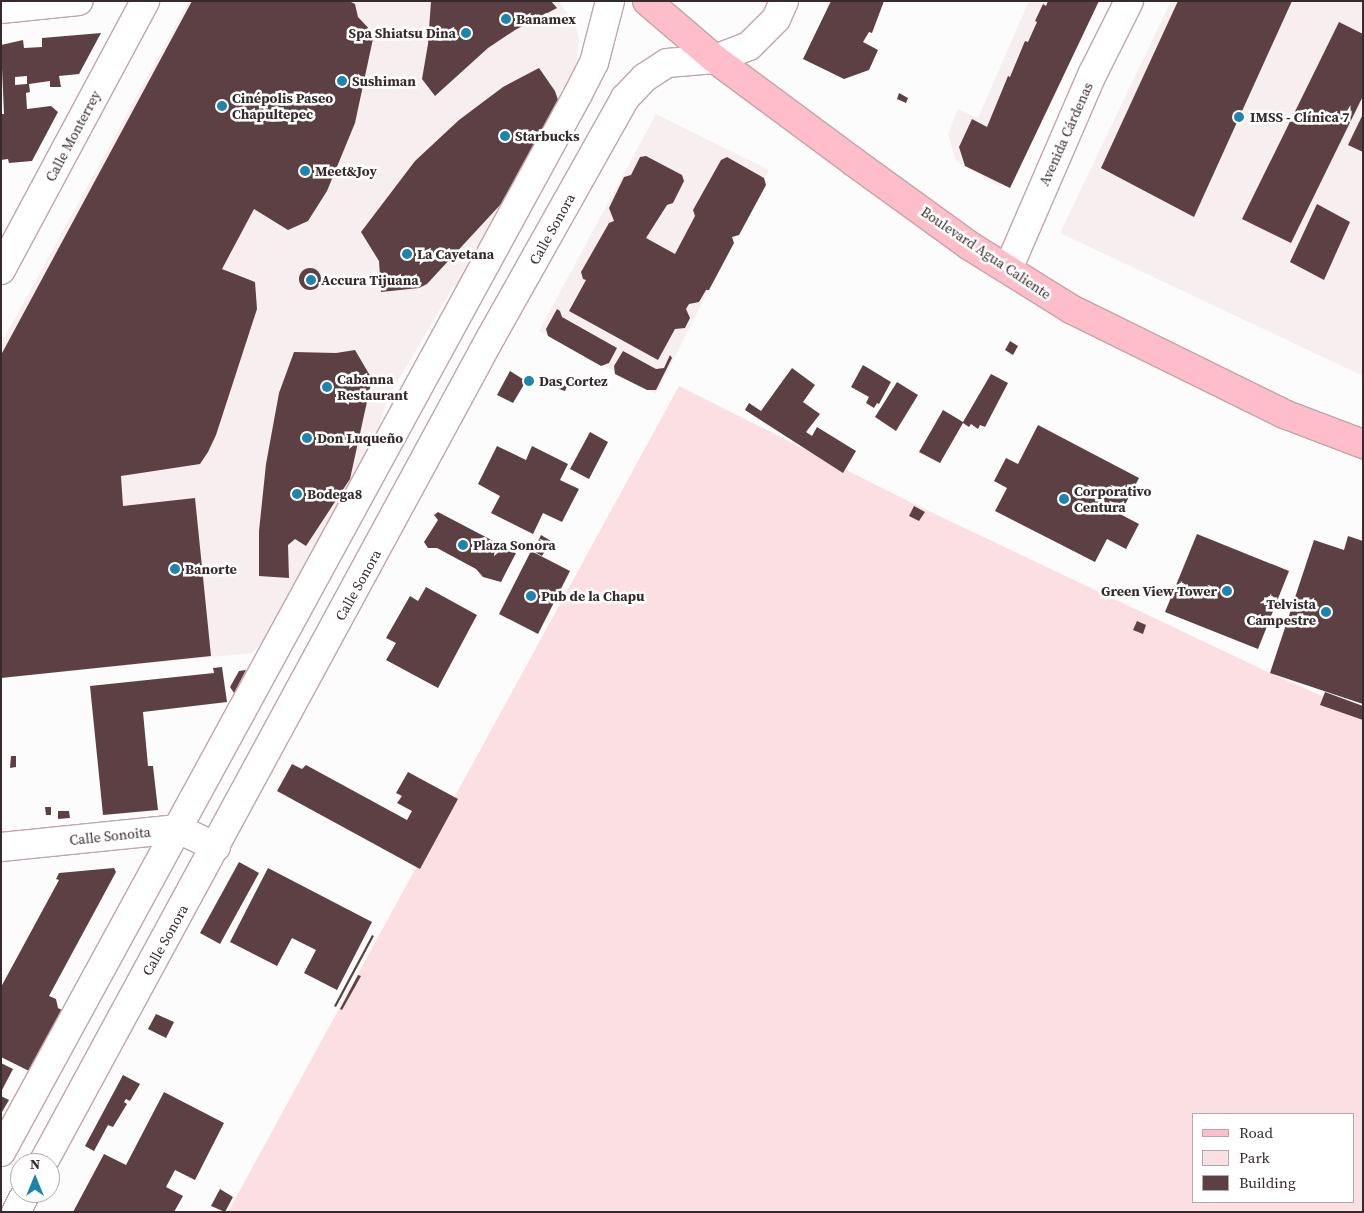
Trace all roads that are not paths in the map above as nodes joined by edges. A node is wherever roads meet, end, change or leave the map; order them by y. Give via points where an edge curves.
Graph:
1 (79, 1) edge
2 (145, 1) edge
3 (610, 1) edge
4 (647, 1) edge
5 (784, 1) edge
6 (1129, 1) edge
7 (1, 9) edge
8 (716, 59) junction
9 (1008, 269) junction
10 (1, 270) edge
11 (1363, 444) edge
12 (178, 829) junction
13 (1, 847) edge
14 (216, 847) junction
15 (1, 1152) edge
16 (48, 1153) edge

1 - 7 street
2 - 10 street, Calle Monterrey
3 - 12 street via 604,32 590,71
4 - 8 main road, Boulevard Agua Caliente
5 - 8 street, Calle Sonora via 776,19 749,46
6 - 9 street, Avenida Cárdenas via 1093,73
8 - 9 main road, Boulevard Agua Caliente via 970,246
8 - 14 street, Calle Sonora via 667,63 644,78 625,98
9 - 11 main road, Boulevard Agua Caliente via 1071,309 1284,414
12 - 13 street, Calle Sonoita
12 - 14 street
12 - 15 street
14 - 16 street, Calle Sonora

